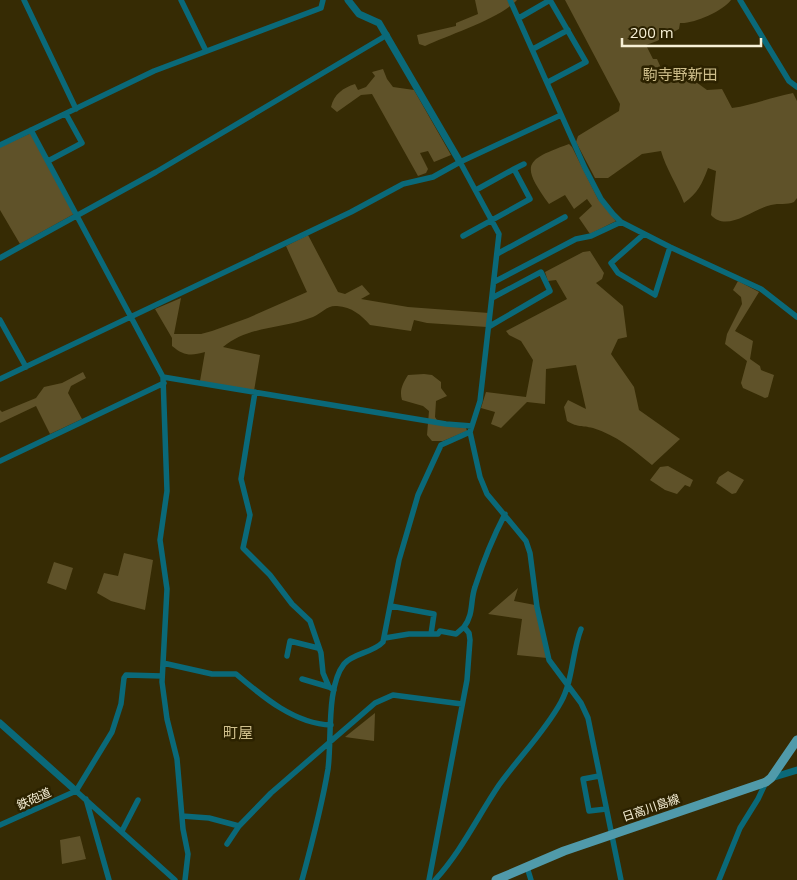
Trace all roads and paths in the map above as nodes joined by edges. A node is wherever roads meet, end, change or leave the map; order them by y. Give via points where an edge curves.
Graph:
1 (24, 0) edge
2 (181, 0) edge
3 (323, 0) edge
4 (348, 0) edge
5 (510, 0) edge
6 (740, 0) edge
7 (519, 18) junction
8 (568, 30) junction
9 (387, 35) junction
10 (532, 49) junction
11 (206, 51) junction
12 (548, 82) junction
13 (797, 87) edge
14 (76, 109) junction
15 (66, 114) junction
16 (561, 115) junction
17 (31, 130) junction
18 (0, 145) edge
19 (48, 161) junction
20 (460, 162) junction
21 (524, 164) dead end
22 (514, 169) junction
23 (476, 190) junction
24 (77, 216) junction
25 (565, 217) dead end
26 (493, 220) junction
27 (621, 222) junction
28 (644, 234) junction
29 (463, 236) dead end
30 (670, 248) junction
31 (497, 254) junction
32 (0, 258) edge
33 (494, 282) junction
34 (492, 298) junction
35 (797, 316) edge
36 (130, 317) junction
37 (0, 320) edge
38 (490, 326) junction
39 (26, 367) junction
40 (0, 379) edge
41 (164, 380) junction
42 (255, 392) junction
43 (471, 429) junction
44 (0, 461) edge
45 (505, 514) junction
46 (391, 606) junction
47 (464, 627) junction
48 (581, 629) dead end
49 (431, 634) junction
50 (385, 638) junction
51 (318, 648) junction
52 (287, 656) dead end
53 (164, 663) junction
54 (162, 676) junction
55 (302, 679) dead end
56 (568, 685) junction
57 (332, 688) junction
58 (462, 704) junction
59 (0, 723) edge
60 (331, 725) junction
61 (331, 740) junction
62 (797, 740) edge
63 (797, 770) edge
64 (599, 776) junction
65 (768, 780) junction
66 (76, 791) junction
67 (86, 799) junction
68 (138, 800) dead end
69 (606, 809) junction
70 (182, 816) junction
71 (0, 825) edge
72 (239, 826) junction
73 (122, 831) junction
74 (611, 835) junction
75 (227, 844) dead end
76 (527, 867) junction
77 (109, 880) edge
78 (175, 880) edge
79 (185, 880) edge
80 (302, 880) edge
81 (429, 880) edge
82 (435, 880) edge
83 (496, 880) edge
84 (530, 880) edge
85 (622, 880) edge
86 (718, 880) edge

1 - 14 street
2 - 11 street
3 - 11 street via 321,8
4 - 9 street via 359,14 379,23
5 - 7 street
6 - 13 street via 790,81
7 - 8 street via 550,0
7 - 10 street
8 - 10 street
8 - 12 street via 586,62
9 - 20 street
9 - 24 street
10 - 12 street
11 - 14 street via 154,71
12 - 16 street
14 - 15 street
15 - 17 street
15 - 19 street via 82,144
16 - 20 street
16 - 27 street via 601,199
17 - 18 street
17 - 19 street
19 - 24 street
20 - 23 street
20 - 36 street via 433,176 403,184
21 - 22 street
22 - 23 street
22 - 26 street via 530,199
23 - 26 street
24 - 32 street
24 - 36 street
25 - 31 street
26 - 29 street
26 - 31 street via 499,234
27 - 28 street
27 - 33 street via 576,239
28 - 30 street
28 - 30 street via 611,263 618,274 655,295
30 - 35 street via 762,289
31 - 33 street
33 - 34 street
34 - 38 street
34 - 38 street via 540,272 550,291
36 - 39 street
36 - 41 street
37 - 39 street
38 - 43 street via 480,401
39 - 40 street
41 - 42 street
41 - 44 street
41 - 53 street via 168,491 160,540 167,589
42 - 43 street
42 - 51 street via 241,479 250,515 243,548 310,620
43 - 45 street via 482,485
43 - 46 street via 441,445 422,484 400,560
45 - 47 street via 482,564 473,593 471,617
45 - 56 street via 526,541 549,660
46 - 49 street via 434,614
46 - 50 street
47 - 49 street via 456,634 440,630 438,634
47 - 58 street via 470,640
48 - 56 street
49 - 50 street
50 - 57 street via 372,651 343,665
51 - 52 street via 290,641
51 - 57 street via 323,673
53 - 54 street
53 - 60 street via 212,674 236,674 262,697 304,721
54 - 66 street via 126,675 112,732
54 - 70 street via 167,719 177,759
55 - 57 street
56 - 64 street via 588,718
56 - 82 street via 562,702 500,784
57 - 60 street
58 - 61 street via 393,695 375,703
58 - 81 street
59 - 66 street
60 - 61 street
61 - 72 street
61 - 80 street via 323,792
62 - 65 main road
63 - 65 street
64 - 69 street
64 - 69 street via 582,779 589,811
65 - 74 main road, 日高川島線
65 - 86 street via 740,828
66 - 67 street
66 - 71 street, 鉄砲道
67 - 73 street
67 - 77 street
68 - 73 street
69 - 74 street
70 - 72 street via 209,818
70 - 79 street via 188,854
72 - 75 street
73 - 78 street
74 - 76 main road, 日高川島線
74 - 85 street
76 - 83 main road, 日高川島線
76 - 84 street

